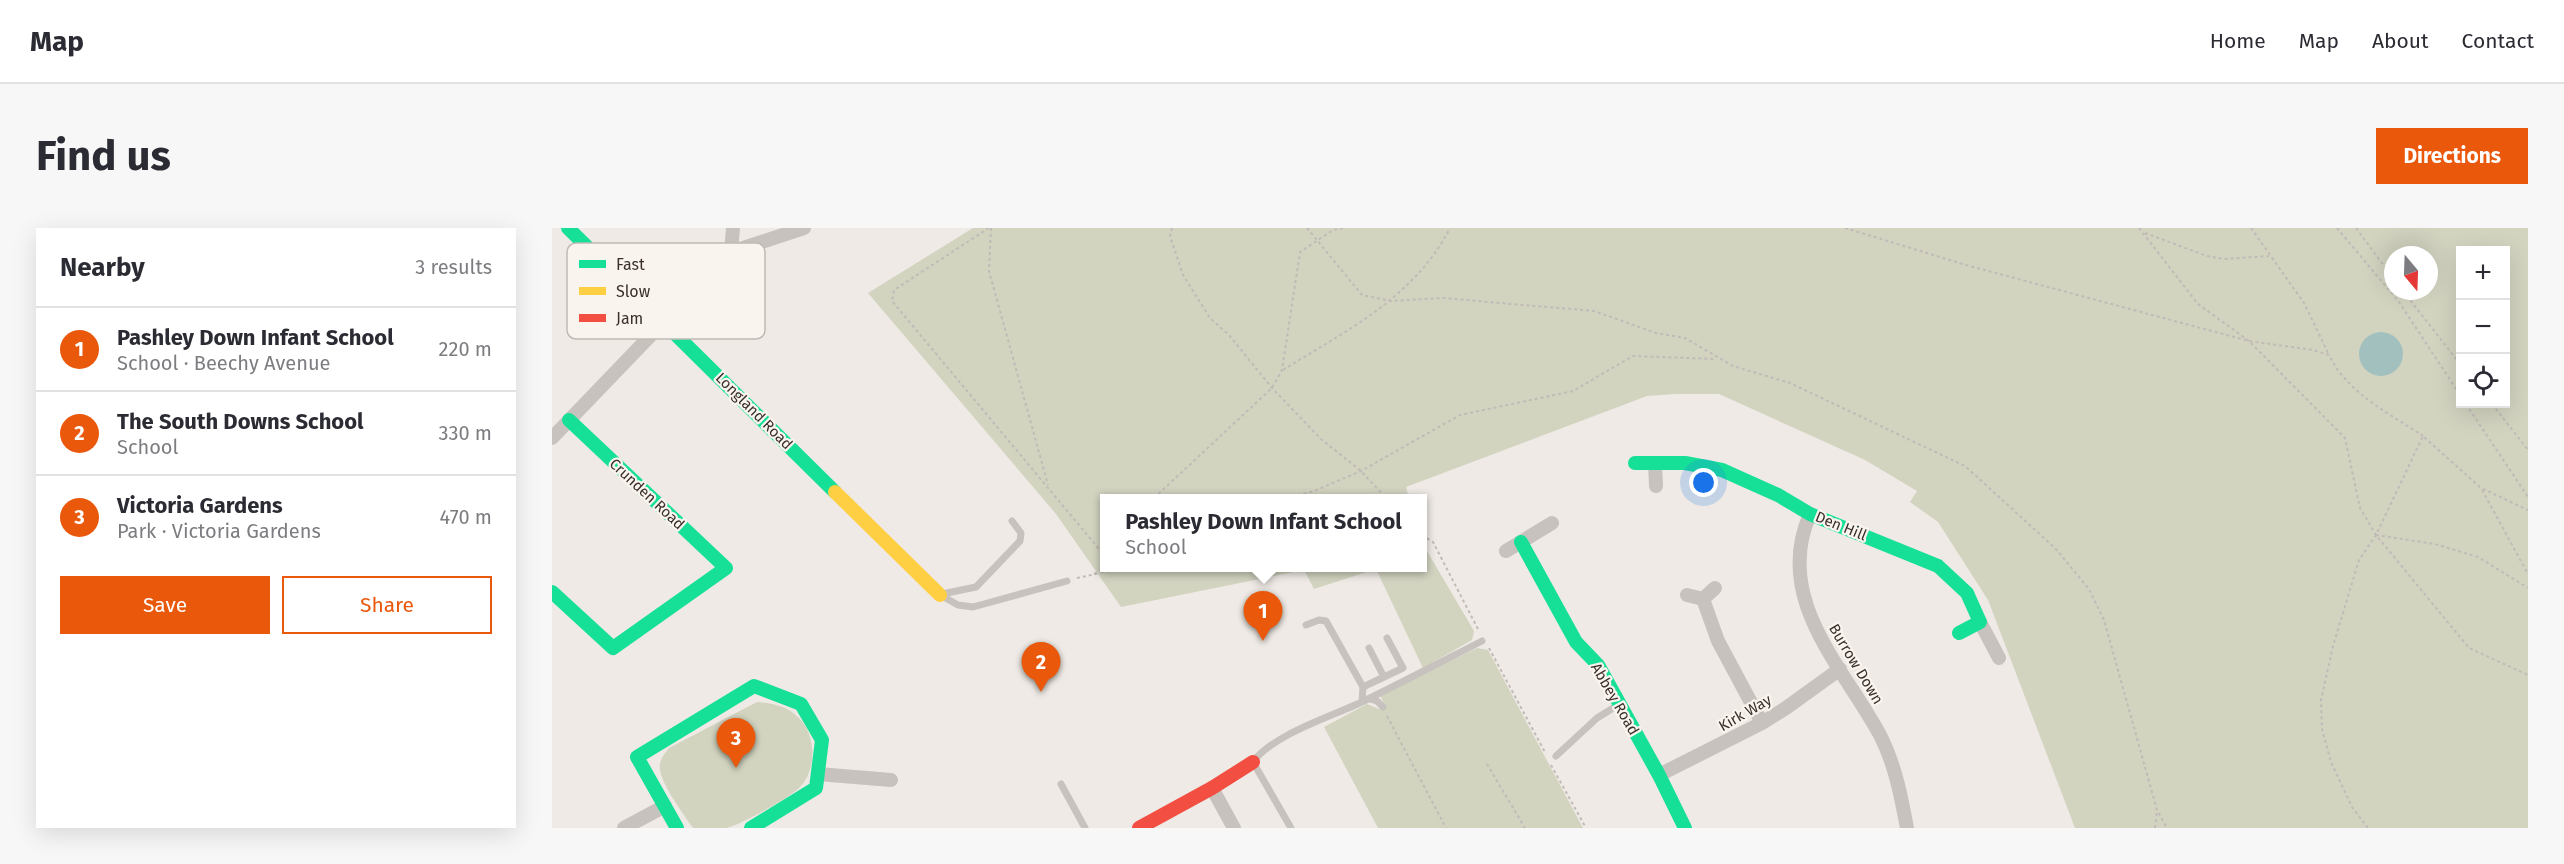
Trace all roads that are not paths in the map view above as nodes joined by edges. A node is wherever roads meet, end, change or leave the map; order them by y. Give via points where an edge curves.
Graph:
1 (567, 228) edge
2 (733, 228) edge
3 (804, 228) edge
4 (583, 243) edge
5 (732, 243) edge
6 (758, 243) edge
7 (648, 339) edge
8 (682, 339) edge
9 (569, 420) junction
10 (552, 438) edge
11 (1635, 463) dead end
12 (1655, 464) junction
13 (1656, 486) dead end
14 (1810, 514) junction
15 (1012, 521) dead end
16 (1552, 523) dead end
17 (1521, 542) junction
18 (1506, 551) dead end
19 (1067, 580) road end
20 (1715, 588) dead end
21 (552, 592) edge
22 (940, 595) junction
23 (1687, 596) dead end
24 (1703, 599) junction
25 (1980, 622) junction
26 (1306, 625) dead end
27 (1959, 633) dead end
28 (1387, 638) dead end
29 (1482, 641) road end
30 (1369, 648) dead end
31 (1999, 658) dead end
32 (1840, 669) junction
33 (1384, 677) junction
34 (1363, 687) junction
35 (1366, 700) junction
36 (1618, 705) junction
37 (1383, 707) road end
38 (1762, 723) junction
39 (1556, 756) dead end
40 (1253, 762) junction
41 (818, 774) junction
42 (1659, 775) junction
43 (891, 780) dead end
44 (1061, 784) dead end
45 (1212, 788) junction
46 (665, 806) junction
47 (624, 828) edge
48 (677, 828) edge
49 (752, 828) edge
50 (1085, 828) edge
51 (1139, 828) edge
52 (1234, 828) edge
53 (1291, 828) edge
54 (1685, 828) edge
55 (1907, 828) edge

1 - 4 street, Longland Road
2 - 5 street
3 - 6 street
7 - 9 street
8 - 22 street, Longland Road
9 - 10 street
9 - 21 street, Crunden Road via 726,568 613,648
11 - 12 street, Den Hill
12 - 13 street
12 - 14 street, Den Hill via 1685,463 1722,470
14 - 25 street, Den Hill via 1938,566 1967,593
14 - 32 street, Burrow Down via 1799,548 1798,572 1815,627
15 - 22 lane via 1021,533 1020,541 976,586
16 - 17 street
17 - 18 street
17 - 36 street, Abbey Road via 1576,642 1598,665
19 - 22 lane via 973,607 958,605
20 - 24 street
23 - 24 street
24 - 38 street via 1718,641
25 - 27 street
25 - 31 street
26 - 34 lane via 1326,621
28 - 33 lane via 1402,668
29 - 35 lane
30 - 33 lane
32 - 38 street, Kirk Way
32 - 55 street, Burrow Down via 1886,747
33 - 34 lane
34 - 35 lane
35 - 37 lane via 1377,701
35 - 40 lane via 1276,742
36 - 39 lane via 1597,718
36 - 42 street, Abbey Road
38 - 42 street, Kirk Way
40 - 45 street
40 - 53 lane
41 - 43 street
41 - 46 street via 822,740 801,704 754,686 637,757
41 - 49 street via 816,788
42 - 54 street, Abbey Road
44 - 50 lane
45 - 51 street
45 - 52 street
46 - 47 street
46 - 48 street

